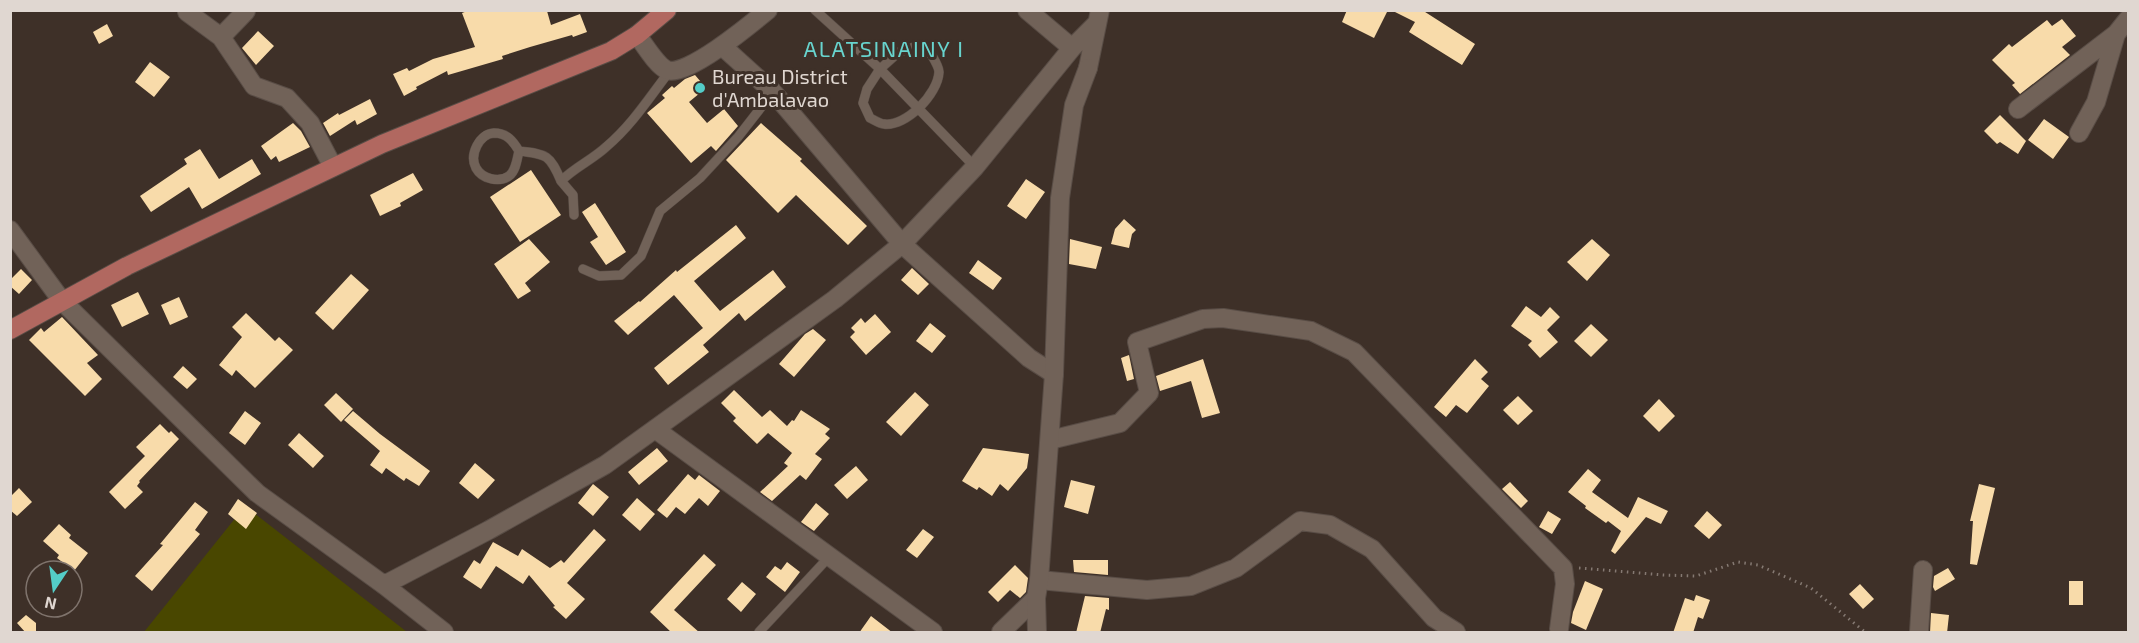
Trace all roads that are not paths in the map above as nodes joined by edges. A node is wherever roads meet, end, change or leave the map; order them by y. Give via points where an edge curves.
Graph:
1 (667, 10) edge
2 (768, 10) edge
3 (815, 10) edge
4 (1027, 10) edge
5 (246, 11) edge
6 (187, 12) edge
7 (1098, 17) edge
8 (2128, 19) edge
9 (2116, 34) junction
10 (637, 35) junction
11 (221, 37) junction
12 (722, 46) junction
13 (1072, 48) junction
14 (880, 69) junction
15 (669, 72) junction
16 (772, 92) junction
17 (920, 108) junction
18 (2018, 109) dead end
19 (2079, 133) dead end
20 (519, 151) junction
21 (333, 167) junction
22 (975, 167) junction
23 (561, 181) junction
24 (574, 215) dead end
25 (10, 230) edge
26 (902, 243) junction
27 (583, 269) dead end
28 (62, 301) junction
29 (10, 330) edge
30 (1054, 374) junction
31 (656, 429) junction
32 (1050, 440) junction
33 (830, 557) junction
34 (1923, 570) dead end
35 (384, 585) junction
36 (1037, 589) junction
37 (1558, 631) edge
38 (444, 633) edge
39 (759, 633) edge
40 (933, 633) edge
41 (1001, 633) edge
42 (1037, 633) edge
43 (1456, 633) edge
44 (1919, 633) edge

1 - 10 main road
2 - 12 street
3 - 14 lane
4 - 13 street
5 - 11 street
6 - 11 street
7 - 13 street
7 - 30 street via 1088,68 1074,105 1060,198
8 - 9 street
9 - 18 street
9 - 19 street via 2096,102
10 - 15 street
10 - 21 main road via 611,51
11 - 21 street via 254,86 287,98 310,123
12 - 15 street via 683,70
12 - 16 street
13 - 22 street
14 - 17 lane
14 - 17 lane via 867,88 863,103 870,118 884,124 899,122
14 - 17 lane via 899,52 914,48 931,54 939,71 935,87
15 - 23 lane via 636,119 605,149
16 - 26 street
16 - 27 lane via 700,178 660,211 641,256 621,275 599,276
17 - 22 lane
20 - 20 lane via 509,176 496,180 484,177 476,168 474,154 478,142 488,134 502,133
20 - 23 lane via 545,155
21 - 28 main road
22 - 26 street
23 - 24 lane via 573,195
25 - 28 street
26 - 30 street via 1029,358
26 - 31 street via 835,299
28 - 29 main road
28 - 35 street via 256,493
30 - 32 street
31 - 33 street
31 - 35 street via 605,465
32 - 36 street
32 - 37 street via 1120,423 1149,393 1137,342 1203,319 1223,318 1311,331 1354,352 1563,568 1565,584
33 - 39 lane
33 - 40 street
34 - 44 street
35 - 38 street
36 - 41 street
36 - 42 street
36 - 43 street via 1147,590 1191,585 1236,568 1300,521 1330,525 1372,549 1434,618

